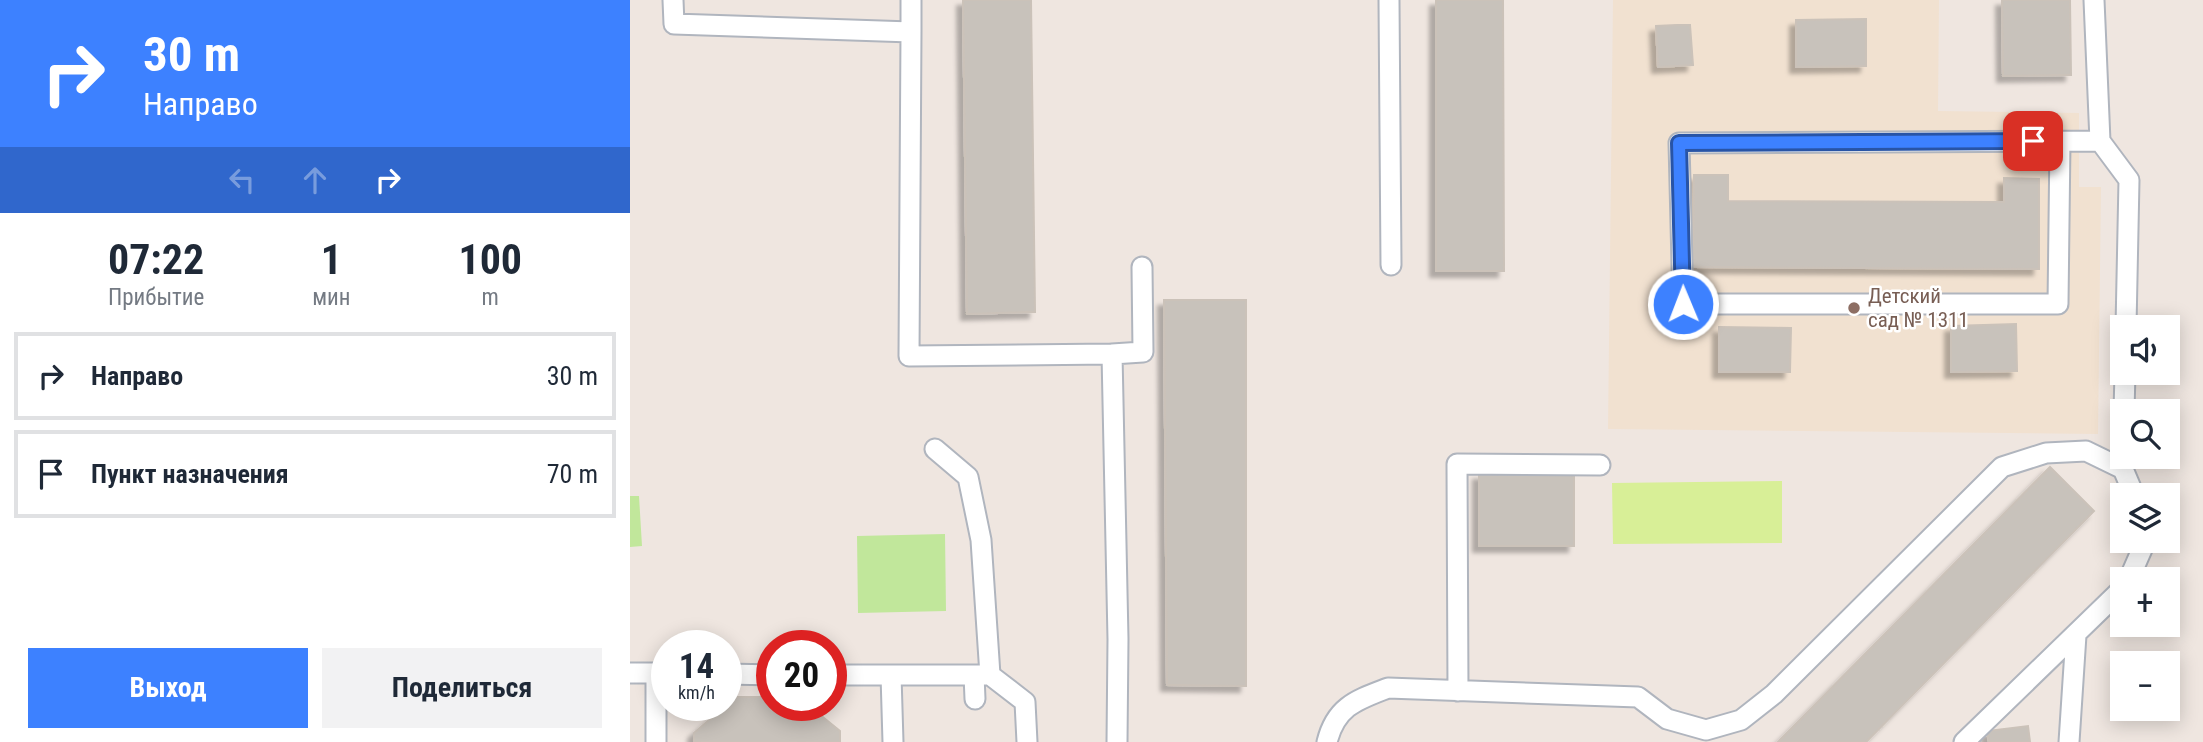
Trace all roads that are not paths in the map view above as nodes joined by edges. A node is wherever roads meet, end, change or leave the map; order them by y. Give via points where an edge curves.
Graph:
1 (673, 0) edge
2 (911, 0) edge
3 (1389, 0) edge
4 (2094, 0) edge
5 (911, 32) junction
6 (2060, 141) junction
7 (2100, 141) junction
8 (1391, 265) dead end
9 (1142, 267) dead end
10 (2126, 315) edge
11 (1112, 354) junction
12 (935, 449) dead end
13 (2110, 459) edge
14 (1600, 465) dead end
15 (2110, 601) edge
16 (2076, 635) junction
17 (630, 673) edge
18 (651, 673) edge
19 (847, 675) edge
20 (891, 675) junction
21 (982, 675) junction
22 (1458, 691) junction
23 (975, 699) dead end
24 (658, 721) edge
25 (656, 742) edge
26 (893, 742) edge
27 (1027, 742) edge
28 (1116, 742) edge
29 (1326, 742) edge
30 (1964, 742) edge
31 (2069, 742) edge

1 - 5 lane via 674,24
2 - 5 lane
3 - 8 lane
4 - 7 lane
5 - 11 lane via 909,356
6 - 6 lane via 1679,143 1683,304 2059,304
6 - 7 lane
7 - 10 lane via 2129,180
9 - 11 lane via 1143,352
11 - 28 lane
12 - 21 lane via 968,477 981,540
13 - 22 lane via 2085,451 2046,453 2001,467 1774,694 1741,720 1706,730 1667,719 1638,697
14 - 22 lane via 1457,464
15 - 16 lane
16 - 30 lane
16 - 31 lane
17 - 18 lane
19 - 20 lane
20 - 21 lane
20 - 26 lane
21 - 23 lane
21 - 27 lane via 1025,702
22 - 29 lane via 1388,688 1353,701 1331,725
24 - 25 lane

